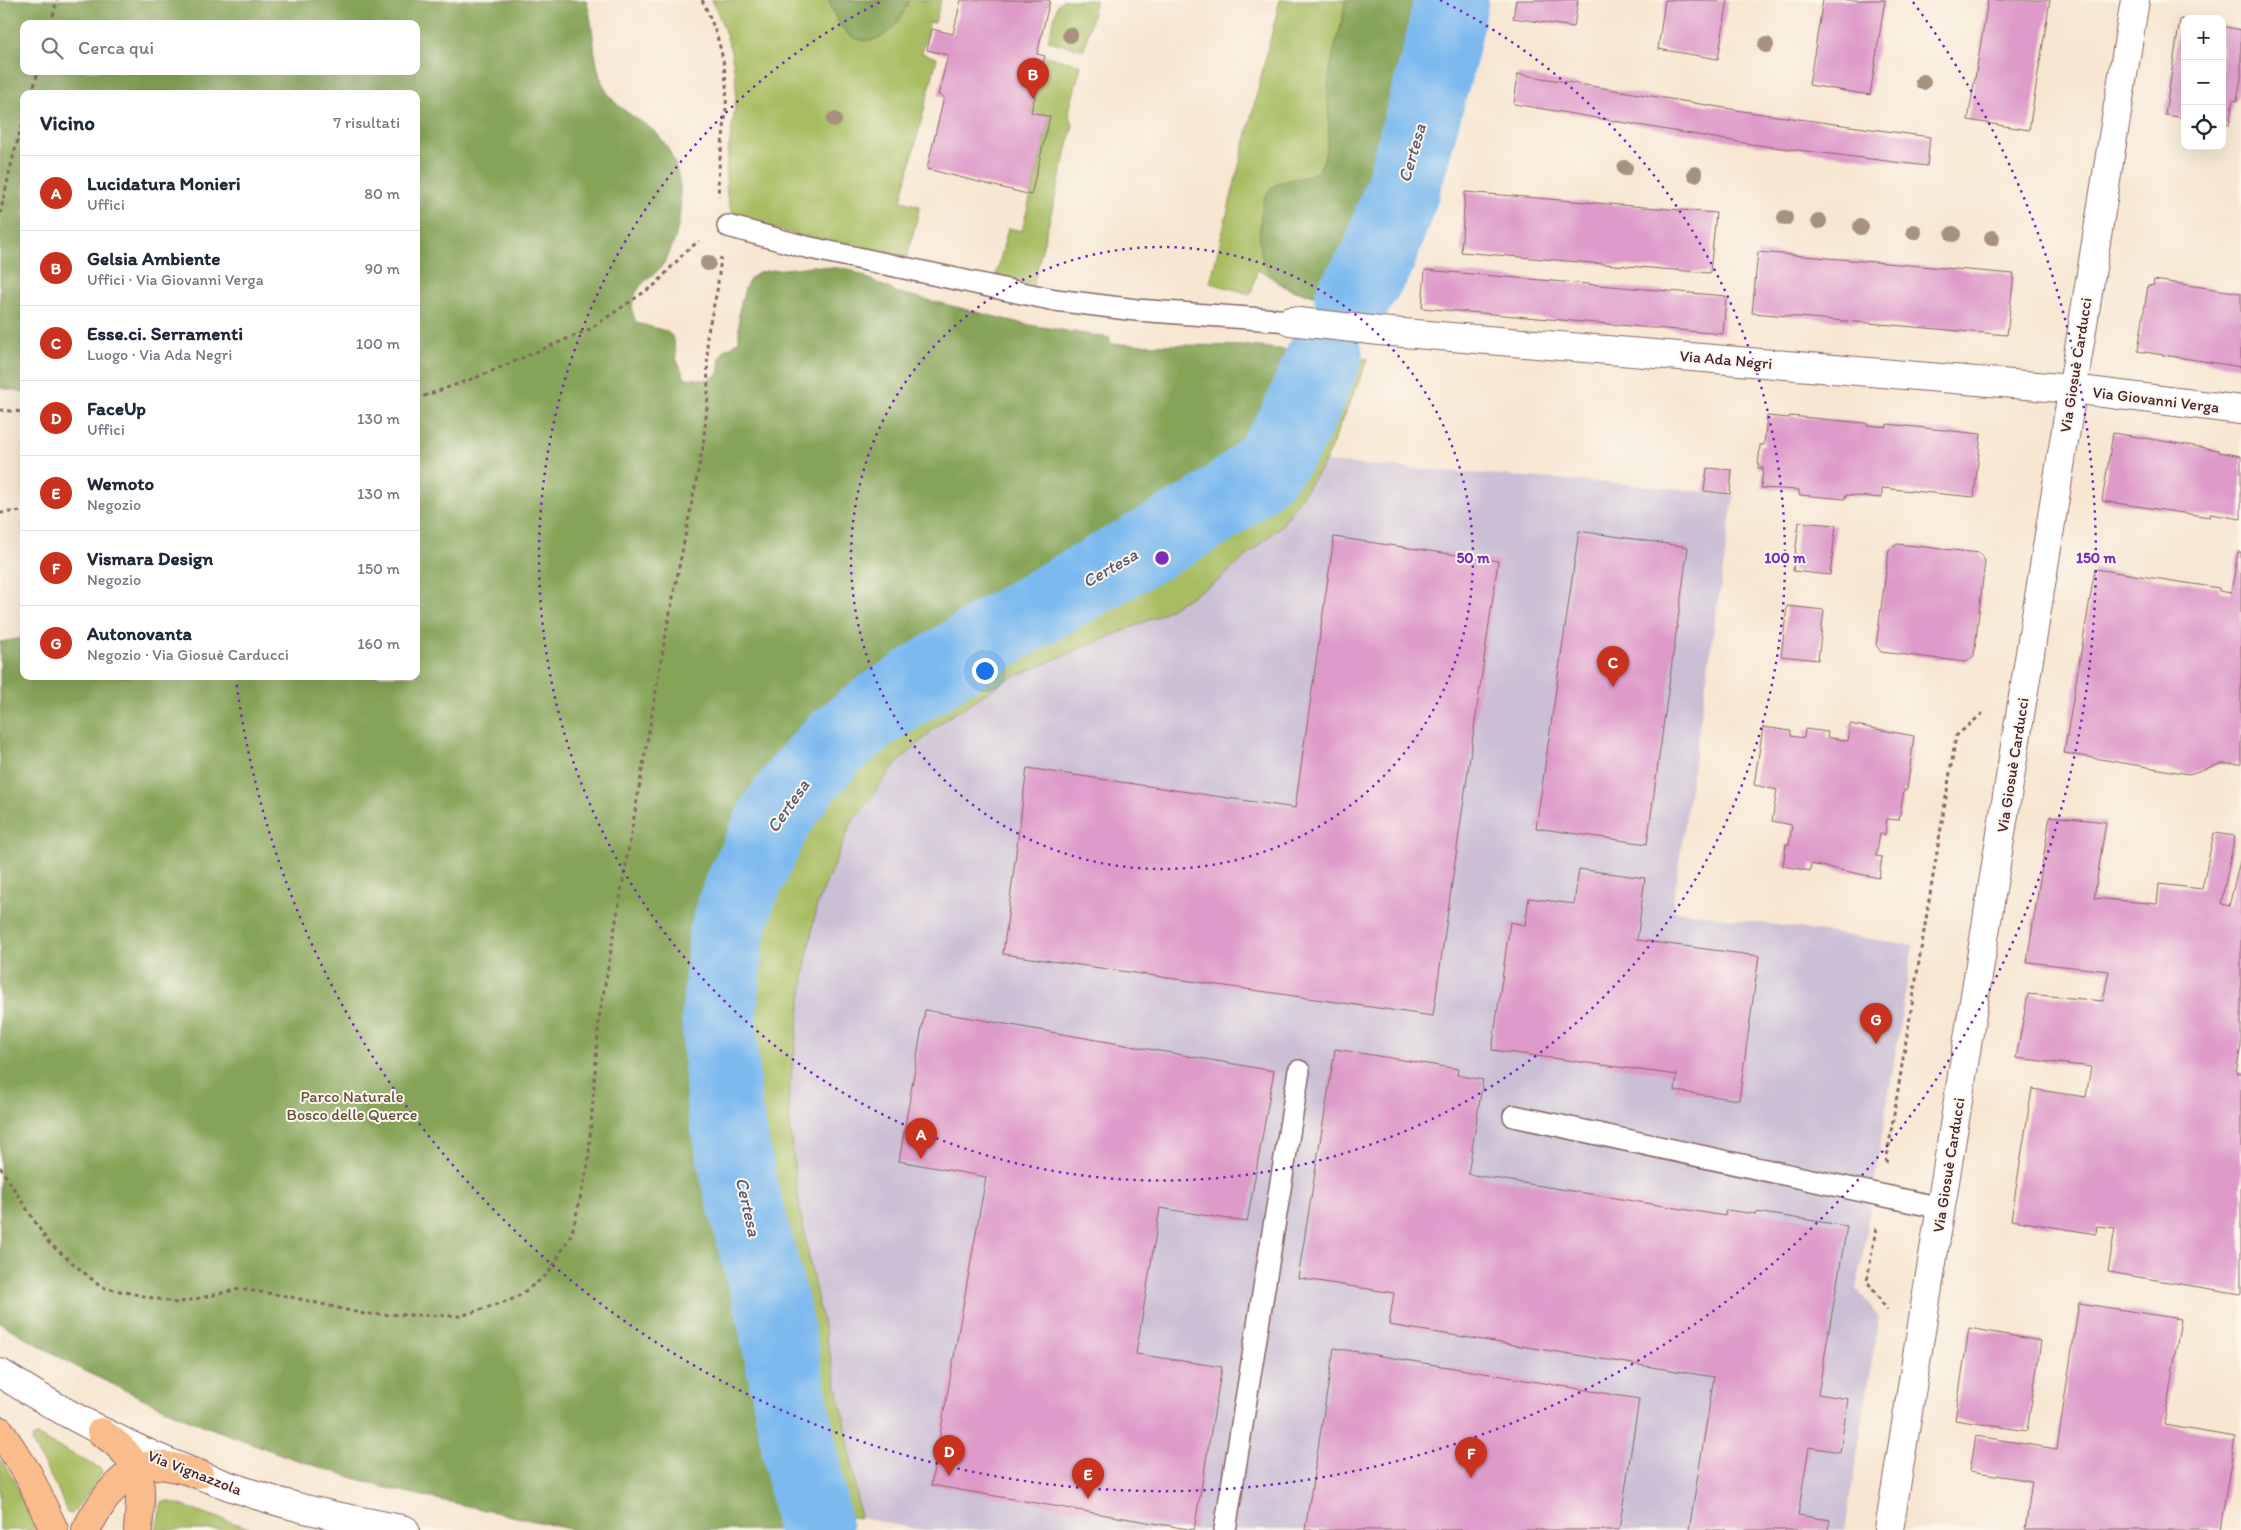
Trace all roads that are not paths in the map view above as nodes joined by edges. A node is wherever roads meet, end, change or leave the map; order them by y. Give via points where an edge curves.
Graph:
1 (2135, 0) edge
2 (728, 226) road end
3 (1290, 321) joint
4 (2072, 389) junction
5 (2241, 410) edge
6 (1299, 1071) dead end
7 (1514, 1116) dead end
8 (1941, 1208) junction
9 (0, 1373) edge
10 (0, 1431) edge
11 (100, 1432) junction
12 (137, 1470) junction
13 (199, 1474) junction
14 (54, 1530) edge
15 (86, 1530) edge
16 (138, 1530) edge
17 (405, 1530) edge
18 (1225, 1530) edge
19 (1889, 1530) edge

1 - 4 street, Via Giosuè Carducci
2 - 3 lane via 806,247 1055,300 1136,310
3 - 4 street, Via Ada Negri
4 - 5 street, Via Giovanni Verga
4 - 8 street, Via Giosuè Carducci
6 - 18 lane
7 - 8 lane
8 - 19 street, Via Giosuè Carducci
9 - 11 street, Via Vignazzola
10 - 14 highway via 28,1474
11 - 12 highway via 130,1455
11 - 13 street, Via Vignazzola
12 - 13 highway via 154,1465
12 - 15 highway via 106,1498
12 - 16 highway via 140,1483
13 - 17 street, Via Vignazzola via 304,1509

